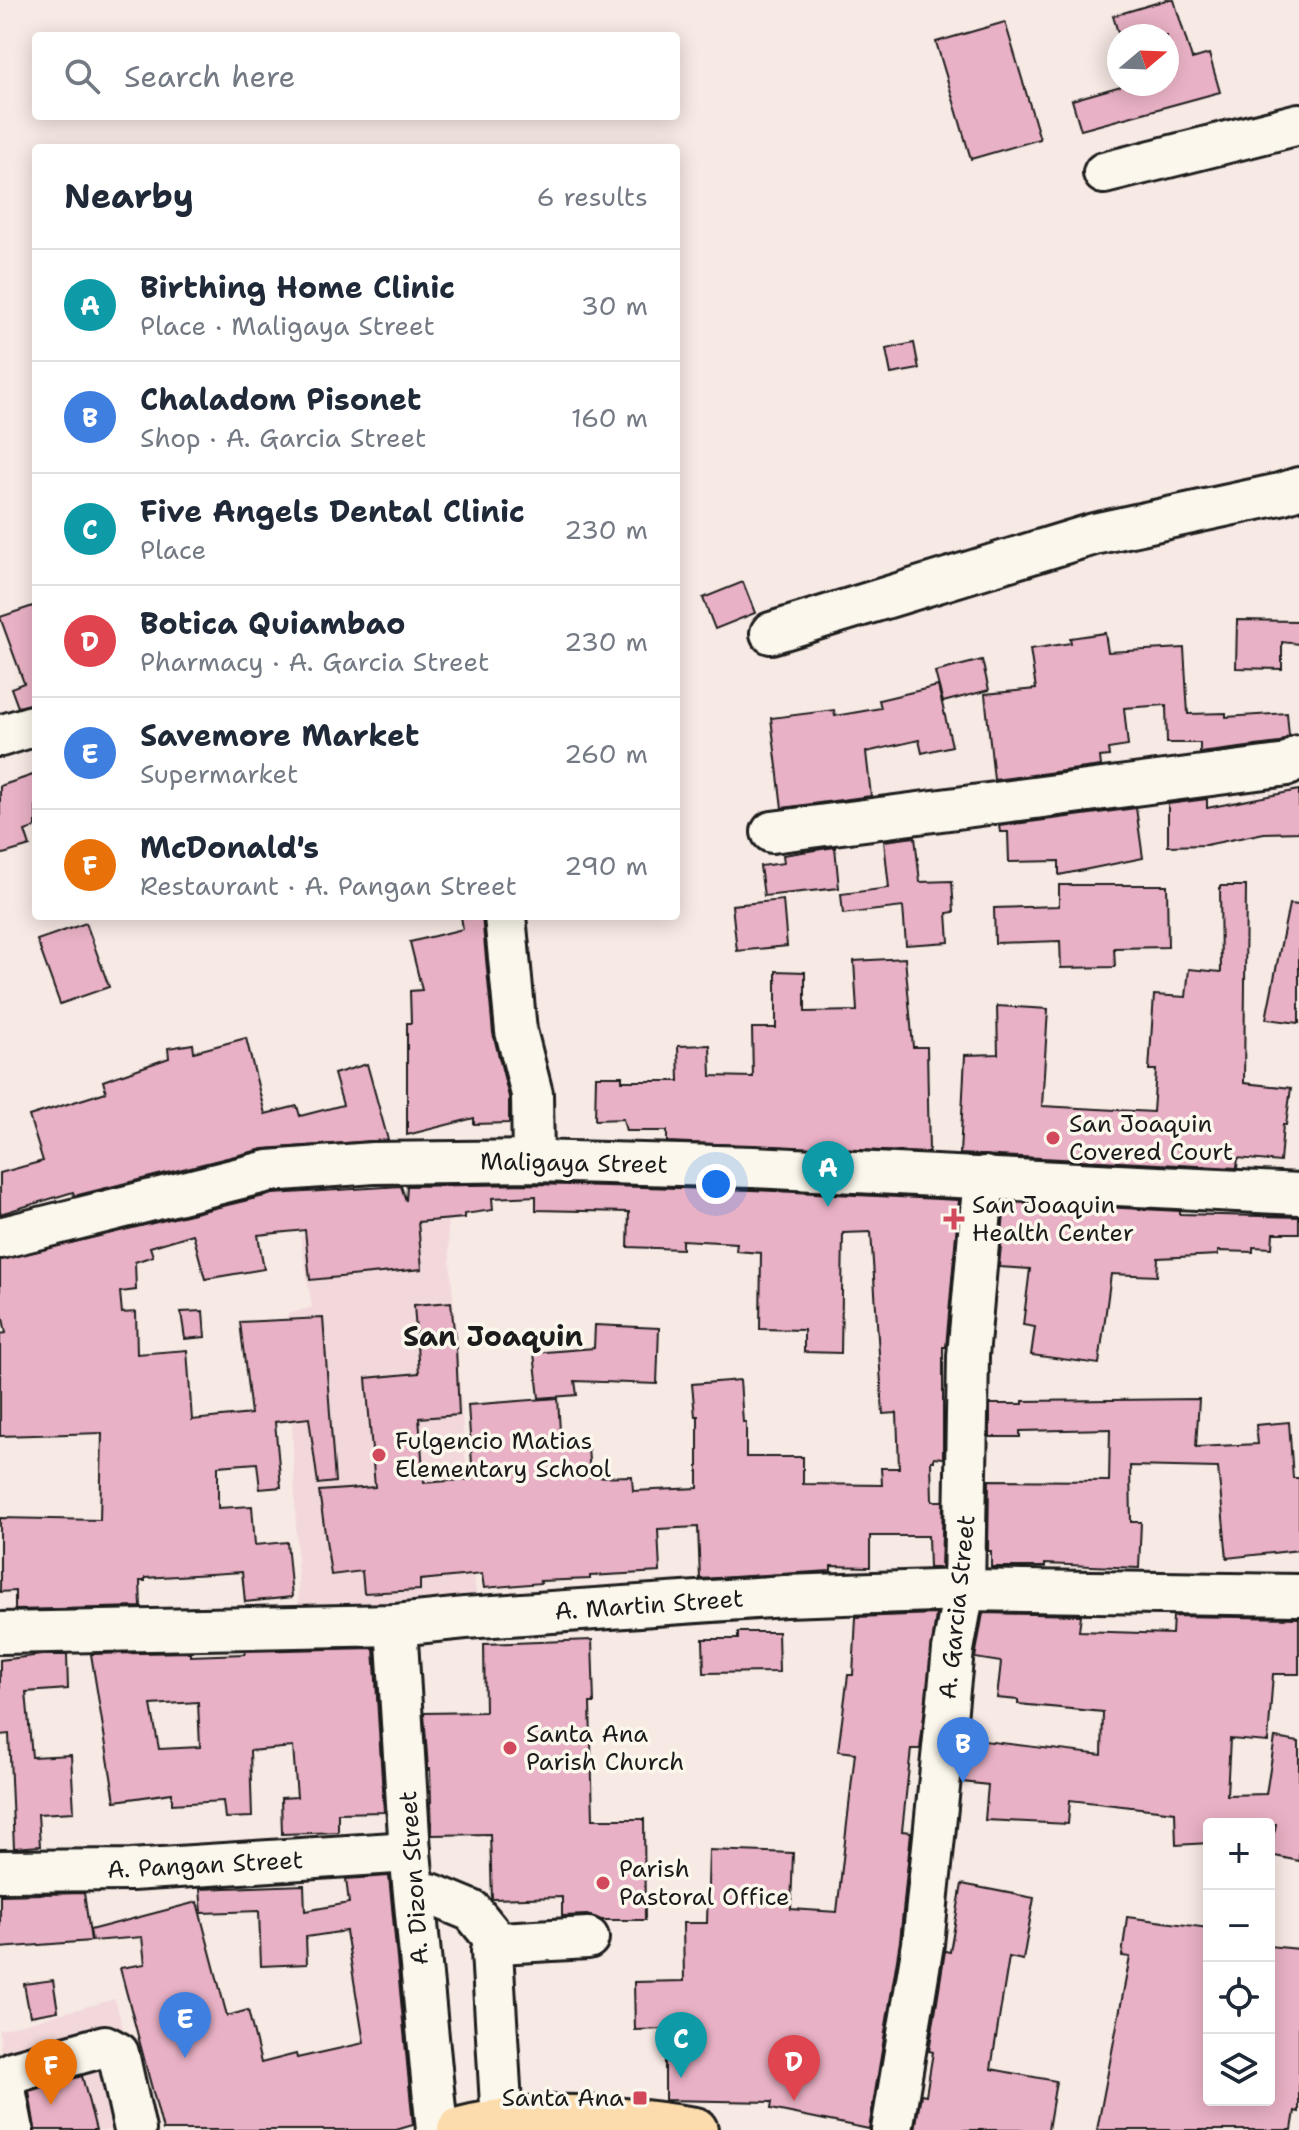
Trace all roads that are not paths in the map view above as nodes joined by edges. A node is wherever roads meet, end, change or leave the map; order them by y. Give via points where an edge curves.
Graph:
1 (1299, 124) edge
2 (1104, 173) dead end
3 (1299, 488) edge
4 (771, 633) dead end
5 (32, 726) edge
6 (0, 736) edge
7 (1299, 756) edge
8 (772, 832) dead end
9 (505, 920) edge
10 (533, 1161) junction
11 (984, 1177) junction
12 (1299, 1194) edge
13 (0, 1238) edge
14 (964, 1590) junction
15 (1299, 1595) edge
16 (396, 1625) junction
17 (0, 1633) edge
18 (410, 1852) junction
19 (0, 1871) edge
20 (415, 1894) junction
21 (588, 1938) dead end
22 (498, 1943) junction
23 (502, 2122) junction
24 (13, 2130) edge
25 (135, 2130) edge
26 (437, 2130) edge
27 (460, 2130) edge
28 (695, 2130) edge
29 (892, 2130) edge

1 - 2 street
3 - 4 street via 1094,534
5 - 6 street
7 - 8 street via 1288,765
9 - 10 street via 516,1031 532,1094
10 - 11 street, Maligaya Street
10 - 13 street, Maligaya Street via 373,1163 269,1171
11 - 12 street, Maligaya Street
11 - 14 street, A. Garcia Street via 968,1356
14 - 15 street, A. Martin Street
14 - 16 street, A. Martin Street via 785,1596
14 - 29 street, A. Garcia Street via 953,1650 923,1944
16 - 17 street, A. Martin Street
16 - 18 street, A. Dizon Street
18 - 19 street, A. Pangan Street via 131,1870
18 - 20 street, A. Dizon Street
20 - 22 street via 431,1894 472,1911
20 - 26 street, A. Dizon Street
21 - 22 street
22 - 23 street via 492,1951
23 - 27 highway
23 - 28 highway via 550,2116
24 - 25 street via 3,2079 105,2046 118,2053

